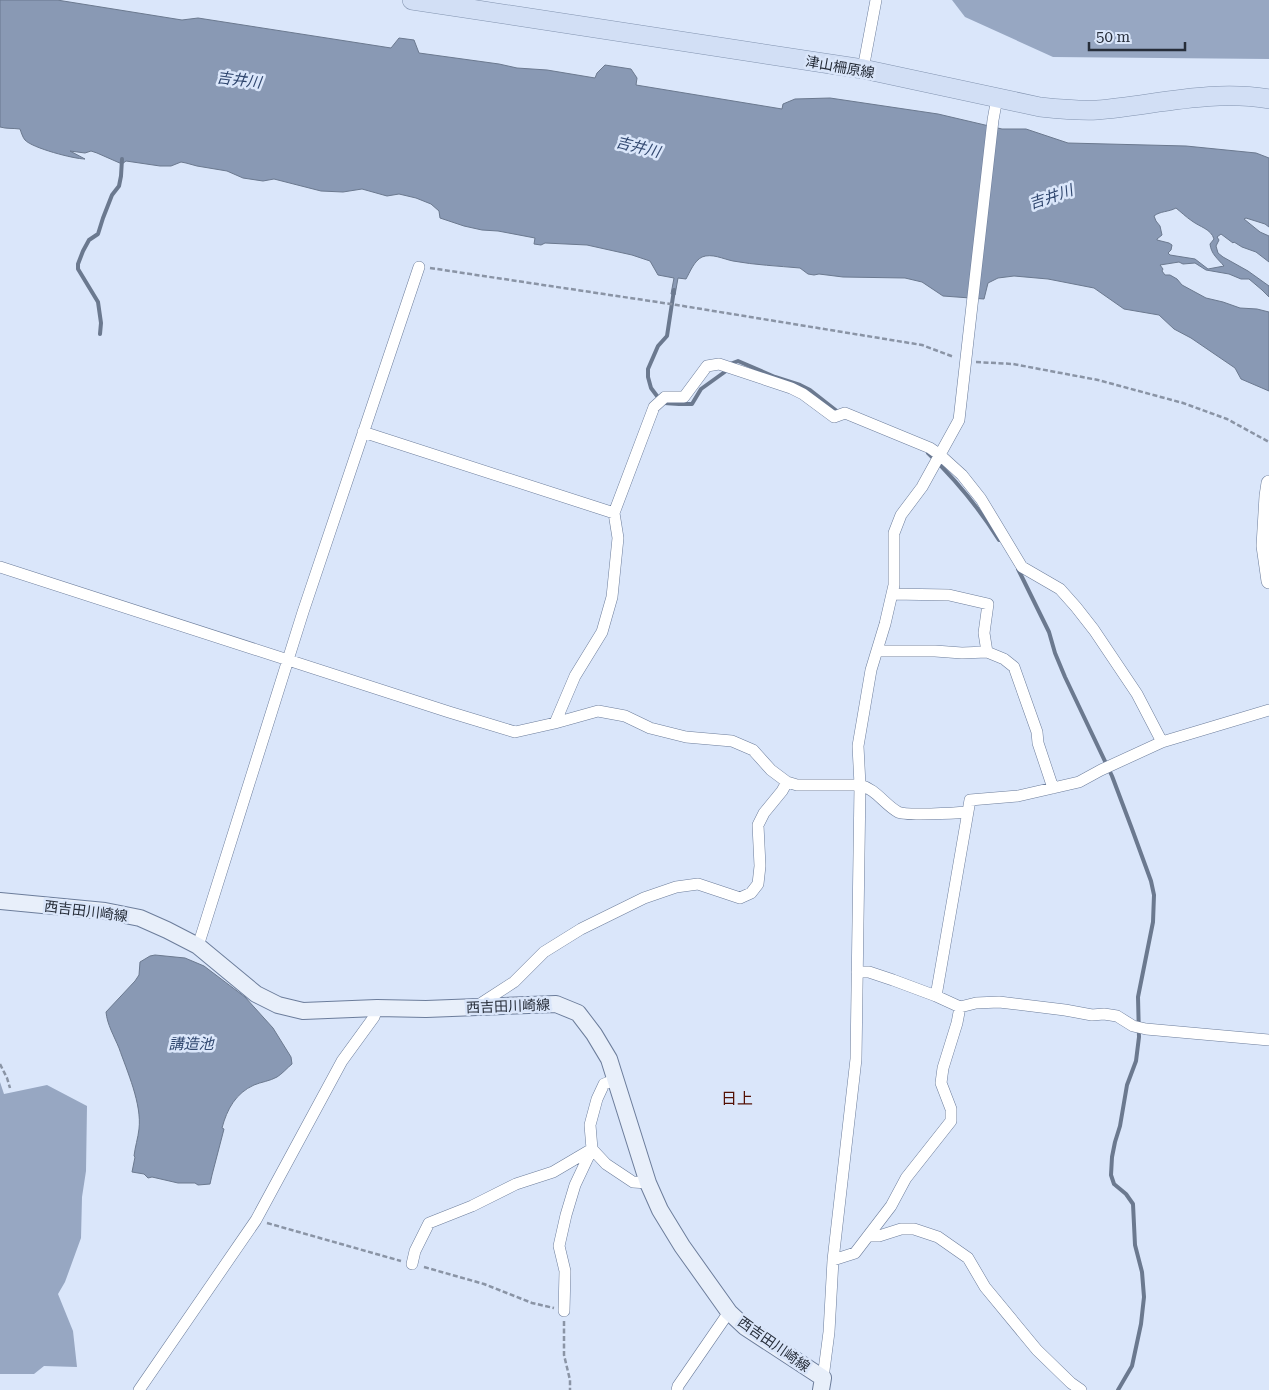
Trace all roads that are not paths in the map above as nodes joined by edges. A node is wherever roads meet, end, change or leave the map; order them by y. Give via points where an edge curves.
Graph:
1 (412, 0) edge
2 (876, 0) edge
3 (863, 69) junction
4 (996, 98) junction
5 (1269, 100) edge
6 (419, 267) road end
7 (364, 432) junction
8 (940, 455) junction
9 (1269, 483) edge
10 (614, 513) junction
11 (0, 567) edge
12 (1269, 581) edge
13 (892, 594) junction
14 (877, 651) junction
15 (986, 652) junction
16 (288, 660) junction
17 (1269, 710) edge
18 (555, 723) junction
19 (1162, 742) junction
20 (787, 782) junction
21 (860, 785) junction
22 (1053, 788) junction
23 (968, 812) junction
24 (0, 901) edge
25 (198, 946) junction
26 (857, 972) junction
27 (936, 996) junction
28 (478, 1007) junction
29 (960, 1007) junction
30 (377, 1008) junction
31 (1269, 1040) edge
32 (617, 1080) junction
33 (592, 1149) junction
34 (648, 1183) junction
35 (868, 1236) junction
36 (833, 1260) junction
37 (412, 1264) road end
38 (564, 1311) road end
39 (729, 1312) junction
40 (822, 1384) edge
41 (139, 1390) edge
42 (678, 1390) edge
43 (1081, 1390) edge

1 - 3 main road, 津山柵原線
2 - 3 street
3 - 4 main road, 津山柵原線
4 - 5 main road, 津山柵原線 via 1040,108 1069,110 1097,110 1211,96 1248,96
4 - 8 street via 959,420
6 - 7 street
7 - 10 street
7 - 16 street
8 - 10 street via 845,413 834,417 791,388 719,364 707,366 684,397 665,397 654,408
8 - 13 street via 894,533
8 - 19 street via 981,499 1022,567 1060,589 1088,622 1137,694
9 - 12 street via 1264,546
10 - 18 street via 618,538 612,597 602,632 575,676
11 - 16 street
13 - 14 street
13 - 15 street via 949,595 988,604 984,633
14 - 15 street
14 - 21 street via 858,746
15 - 22 street via 1014,667
16 - 18 street via 515,732
16 - 25 street
17 - 19 street
18 - 20 street via 598,711 625,716 650,728 732,742 753,750
19 - 22 street via 1078,782
20 - 21 street via 798,785
20 - 28 street via 758,825 760,866 758,884 751,893 740,898 698,884 676,887 644,898 581,929 544,952 514,982
21 - 23 street via 868,787 899,813
21 - 26 street
22 - 23 street via 1018,796 970,800
23 - 27 street
24 - 25 main road, 西吉田川崎線 via 105,911 140,918
25 - 30 main road, 西吉田川崎線 via 256,994 278,1005 303,1011
26 - 27 street via 869,972
26 - 36 street via 856,1058
27 - 29 street
28 - 30 main road, 西吉田川崎線
28 - 32 main road, 西吉田川崎線 via 556,1004 578,1013 609,1059
29 - 31 street via 999,1002 1117,1016 1133,1026 1146,1029
29 - 35 street via 941,1083 951,1109 951,1121 906,1178 891,1206
30 - 41 street via 342,1061 256,1220
32 - 33 street via 604,1084 597,1099 590,1125
32 - 34 main road, 西吉田川崎線
33 - 34 street via 606,1164 633,1182
33 - 37 street via 553,1172 516,1184 428,1223
33 - 38 street via 575,1184 559,1246 565,1272
34 - 39 main road, 西吉田川崎線 via 682,1246
35 - 36 street via 854,1253
35 - 43 street via 914,1230 938,1237 968,1258 985,1286 1037,1350
36 - 40 street
39 - 40 main road, 西吉田川崎線
39 - 42 street

